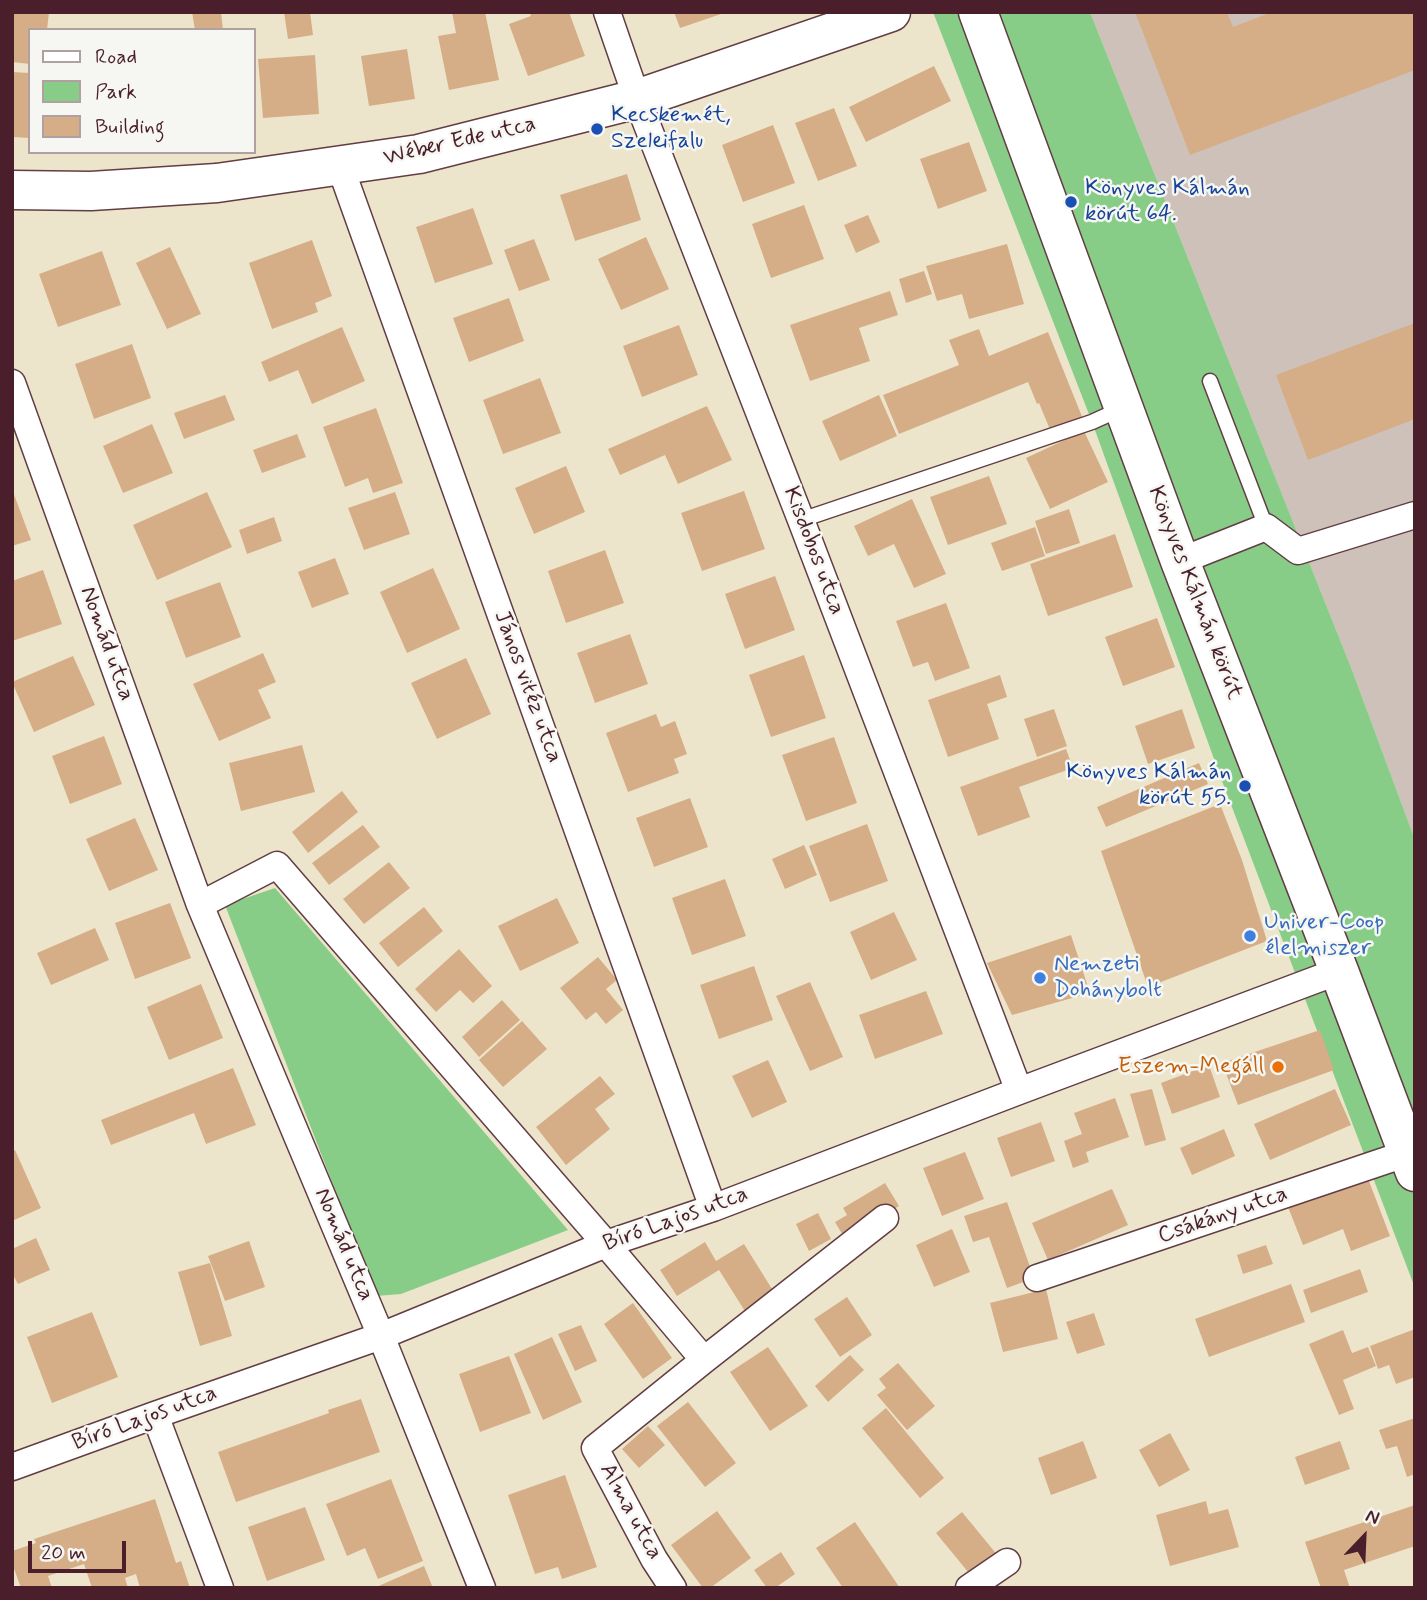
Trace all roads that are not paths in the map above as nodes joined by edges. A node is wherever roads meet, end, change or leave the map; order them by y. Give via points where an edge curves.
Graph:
1 (607, 12) edge
2 (891, 12) edge
3 (978, 12) edge
4 (637, 99) junction
5 (341, 166) junction
6 (12, 190) edge
7 (1210, 381) dead end
8 (12, 383) edge
9 (1124, 407) junction
10 (1415, 515) edge
11 (801, 520) junction
12 (1266, 527) junction
13 (1180, 561) junction
14 (200, 905) junction
15 (1339, 971) junction
16 (1019, 1091) junction
17 (1411, 1163) edge
18 (713, 1208) junction
19 (885, 1218) dead end
20 (606, 1244) junction
21 (1037, 1278) dead end
22 (382, 1336) junction
23 (704, 1360) junction
24 (155, 1415) junction
25 (13, 1466) edge
26 (1007, 1562) dead end
27 (220, 1588) edge
28 (482, 1588) edge
29 (673, 1588) edge
30 (969, 1588) edge

1 - 4 street, Kisdobos utca
2 - 4 street, Wéber Ede utca
3 - 9 street, Könyves Kálmán körút
4 - 5 street, Wéber Ede utca via 419,154
4 - 11 street, Kisdobos utca
5 - 6 street, Wéber Ede utca via 217,183 90,191
5 - 18 street, János vitéz utca
7 - 12 lane
8 - 14 street, Nomád utca
9 - 11 lane via 1092,422
9 - 13 street, Könyves Kálmán körút
10 - 12 street via 1298,551
11 - 16 street, Kisdobos utca
12 - 13 street
13 - 15 street, Könyves Kálmán körút
14 - 20 street via 277,865
14 - 22 street, Nomád utca
15 - 16 street, Bíró Lajos utca
15 - 17 street, Könyves Kálmán körút
16 - 18 street, Bíró Lajos utca
17 - 21 street, Csákány utca
18 - 20 street, Bíró Lajos utca
19 - 23 street, Alma utca
20 - 22 street, Bíró Lajos utca
20 - 23 street
22 - 24 street, Bíró Lajos utca
22 - 28 street, Nomád utca
23 - 29 street, Alma utca via 595,1448
24 - 25 street, Bíró Lajos utca
24 - 27 street
26 - 30 street

